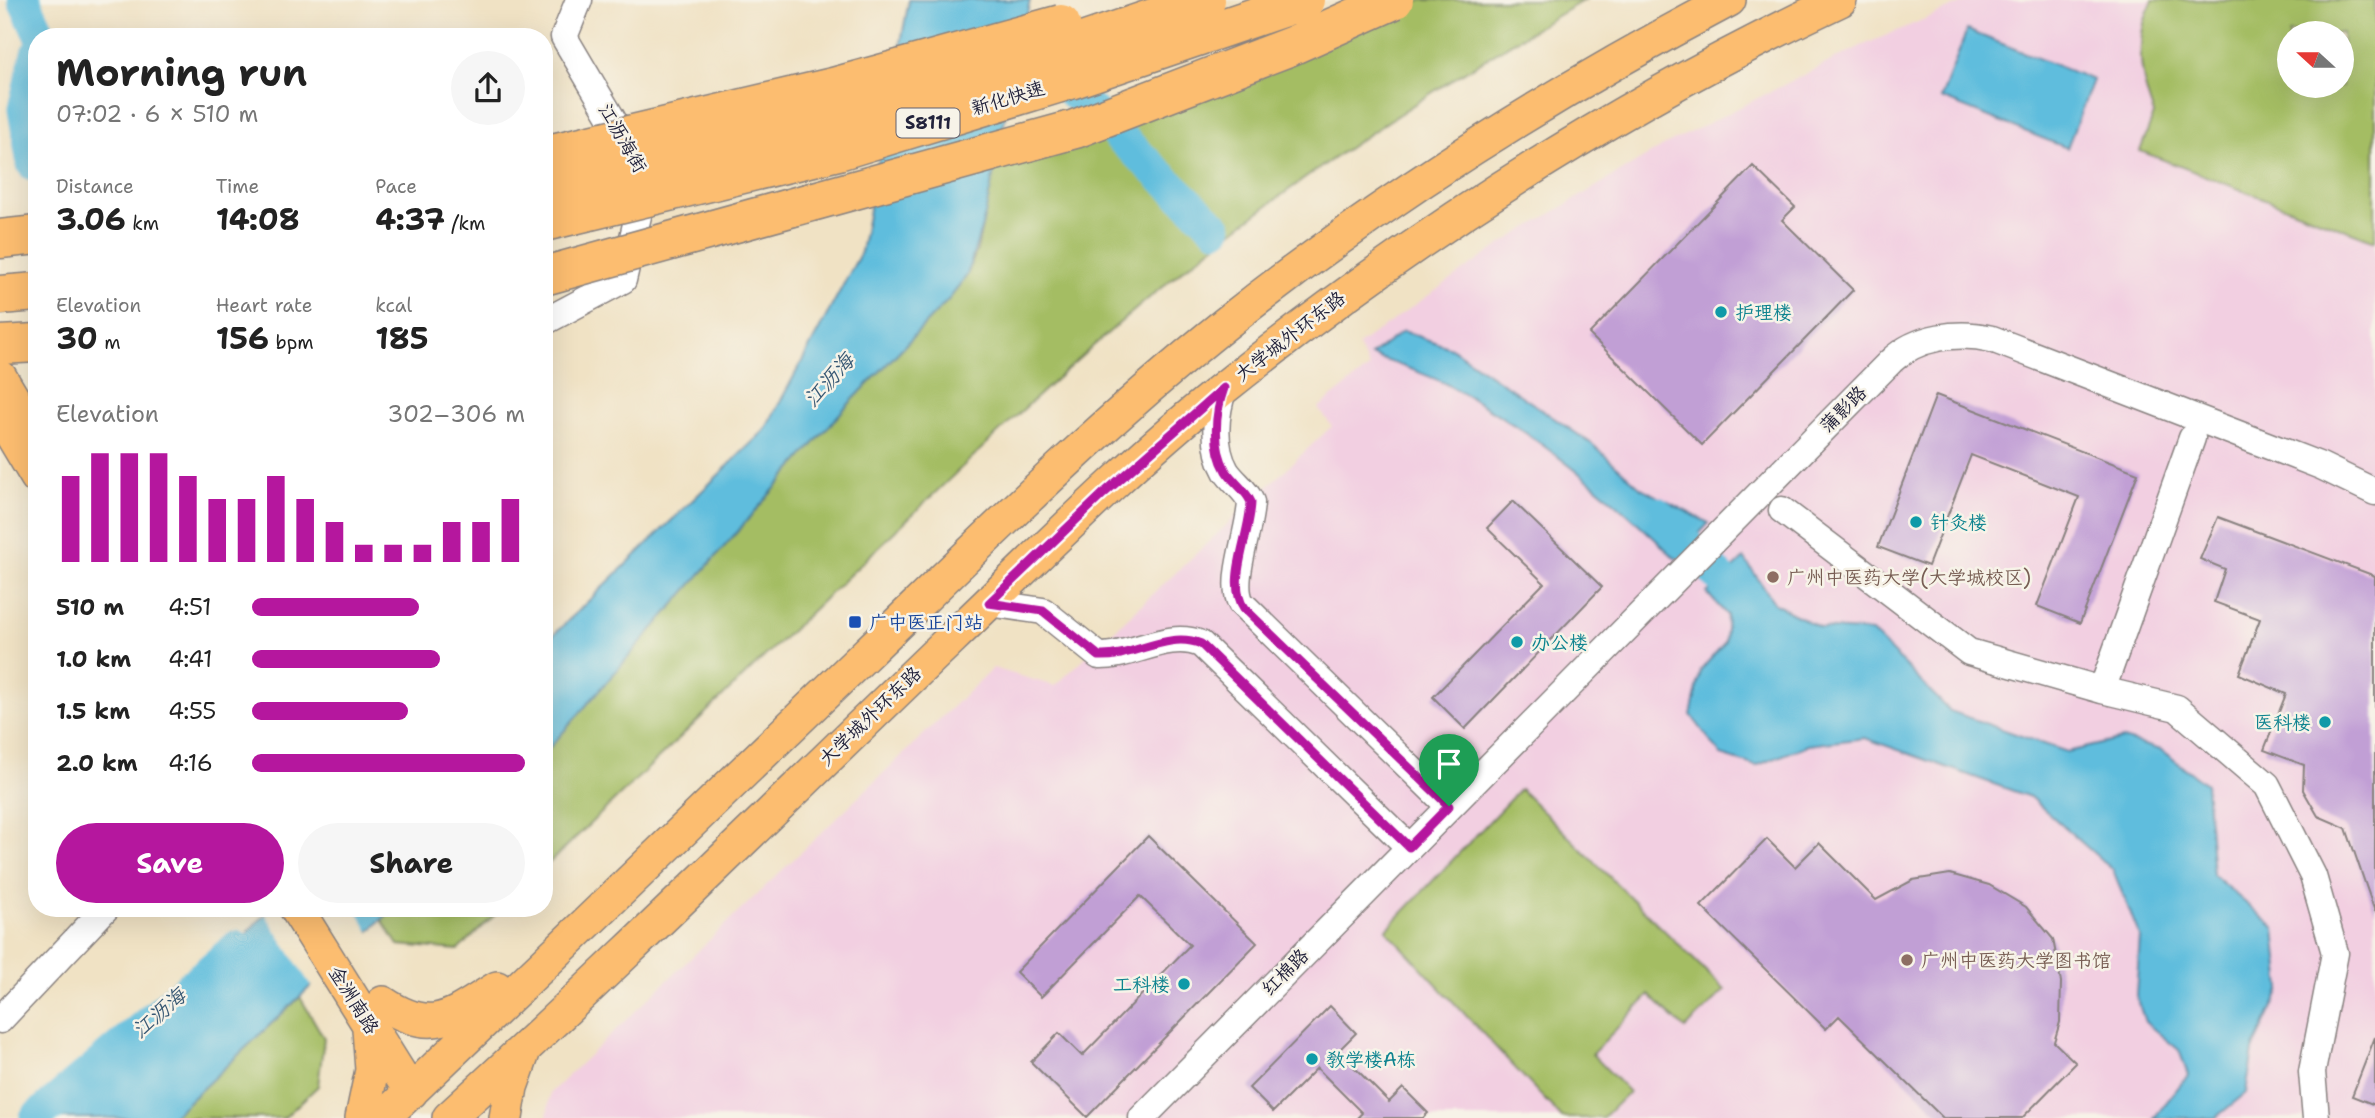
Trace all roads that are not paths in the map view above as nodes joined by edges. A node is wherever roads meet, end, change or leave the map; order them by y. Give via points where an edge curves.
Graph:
1 (579, 0) edge
2 (1147, 0) edge
3 (1206, 0) edge
4 (1305, 0) edge
5 (1394, 0) edge
6 (1729, 0) edge
7 (1840, 0) edge
8 (553, 153) edge
9 (553, 183) edge
10 (553, 220) edge
11 (28, 236) edge
12 (0, 239) edge
13 (28, 262) edge
14 (0, 264) edge
15 (553, 274) edge
16 (28, 293) edge
17 (0, 295) edge
18 (553, 317) edge
19 (28, 343) edge
20 (0, 345) edge
21 (0, 377) edge
22 (1224, 388) junction
23 (0, 415) edge
24 (28, 424) edge
25 (2192, 438) dead end
26 (28, 462) edge
27 (2375, 492) edge
28 (1782, 510) dead end
29 (989, 603) junction
30 (2102, 690) junction
31 (1449, 806) junction
32 (1429, 827) joint
33 (1409, 847) junction
34 (97, 917) edge
35 (303, 917) edge
36 (327, 917) edge
37 (544, 964) junction
38 (368, 1001) junction
39 (0, 1020) edge
40 (529, 1043) junction
41 (419, 1084) junction
42 (458, 1115) edge
43 (362, 1118) edge
44 (383, 1118) edge
45 (506, 1118) edge
46 (1142, 1118) edge
47 (2316, 1118) edge

1 - 18 street, 江沥海街 via 564,37 647,178 623,281
2 - 8 highway, bridge via 821,90
3 - 9 highway, 新化快速 / S8111, bridge via 965,82
4 - 10 highway, 新化快速 / S8111, bridge via 838,151
5 - 15 highway, bridge via 1291,46 1075,129
6 - 37 main road via 1535,109 1345,233 1252,303 1147,390 983,542
7 - 22 main road, 大学城外环东路 via 1676,85 1483,199 1357,284
11 - 12 highway
13 - 14 highway
16 - 17 highway
19 - 20 highway
21 - 24 main road
22 - 29 main road, 大学城外环东路
22 - 31 street via 1217,420 1218,449 1227,471 1251,502 1247,541 1236,575 1241,603
23 - 26 main road
25 - 30 street
27 - 31 street, 蒲影路 via 2321,466 1992,339 1957,335 1932,339 1891,360
28 - 30 street via 1969,652
29 - 33 street via 1043,611 1099,656 1180,640 1201,644
29 - 40 main road, 大学城外环东路
30 - 47 street via 2177,708 2267,785 2301,853 2335,953 2312,1072
31 - 32 street, 蒲影路
32 - 33 street, 红棉路
33 - 46 street, 红棉路
34 - 39 street
35 - 38 main road, 金洲南路
36 - 38 main road, 金洲南路
37 - 38 main road via 449,1018 415,1018
37 - 41 main road
38 - 41 main road, 金洲南路
38 - 43 main road via 372,1070
40 - 42 main road, 大学城外环东路
40 - 45 main road via 514,1075
41 - 44 main road

